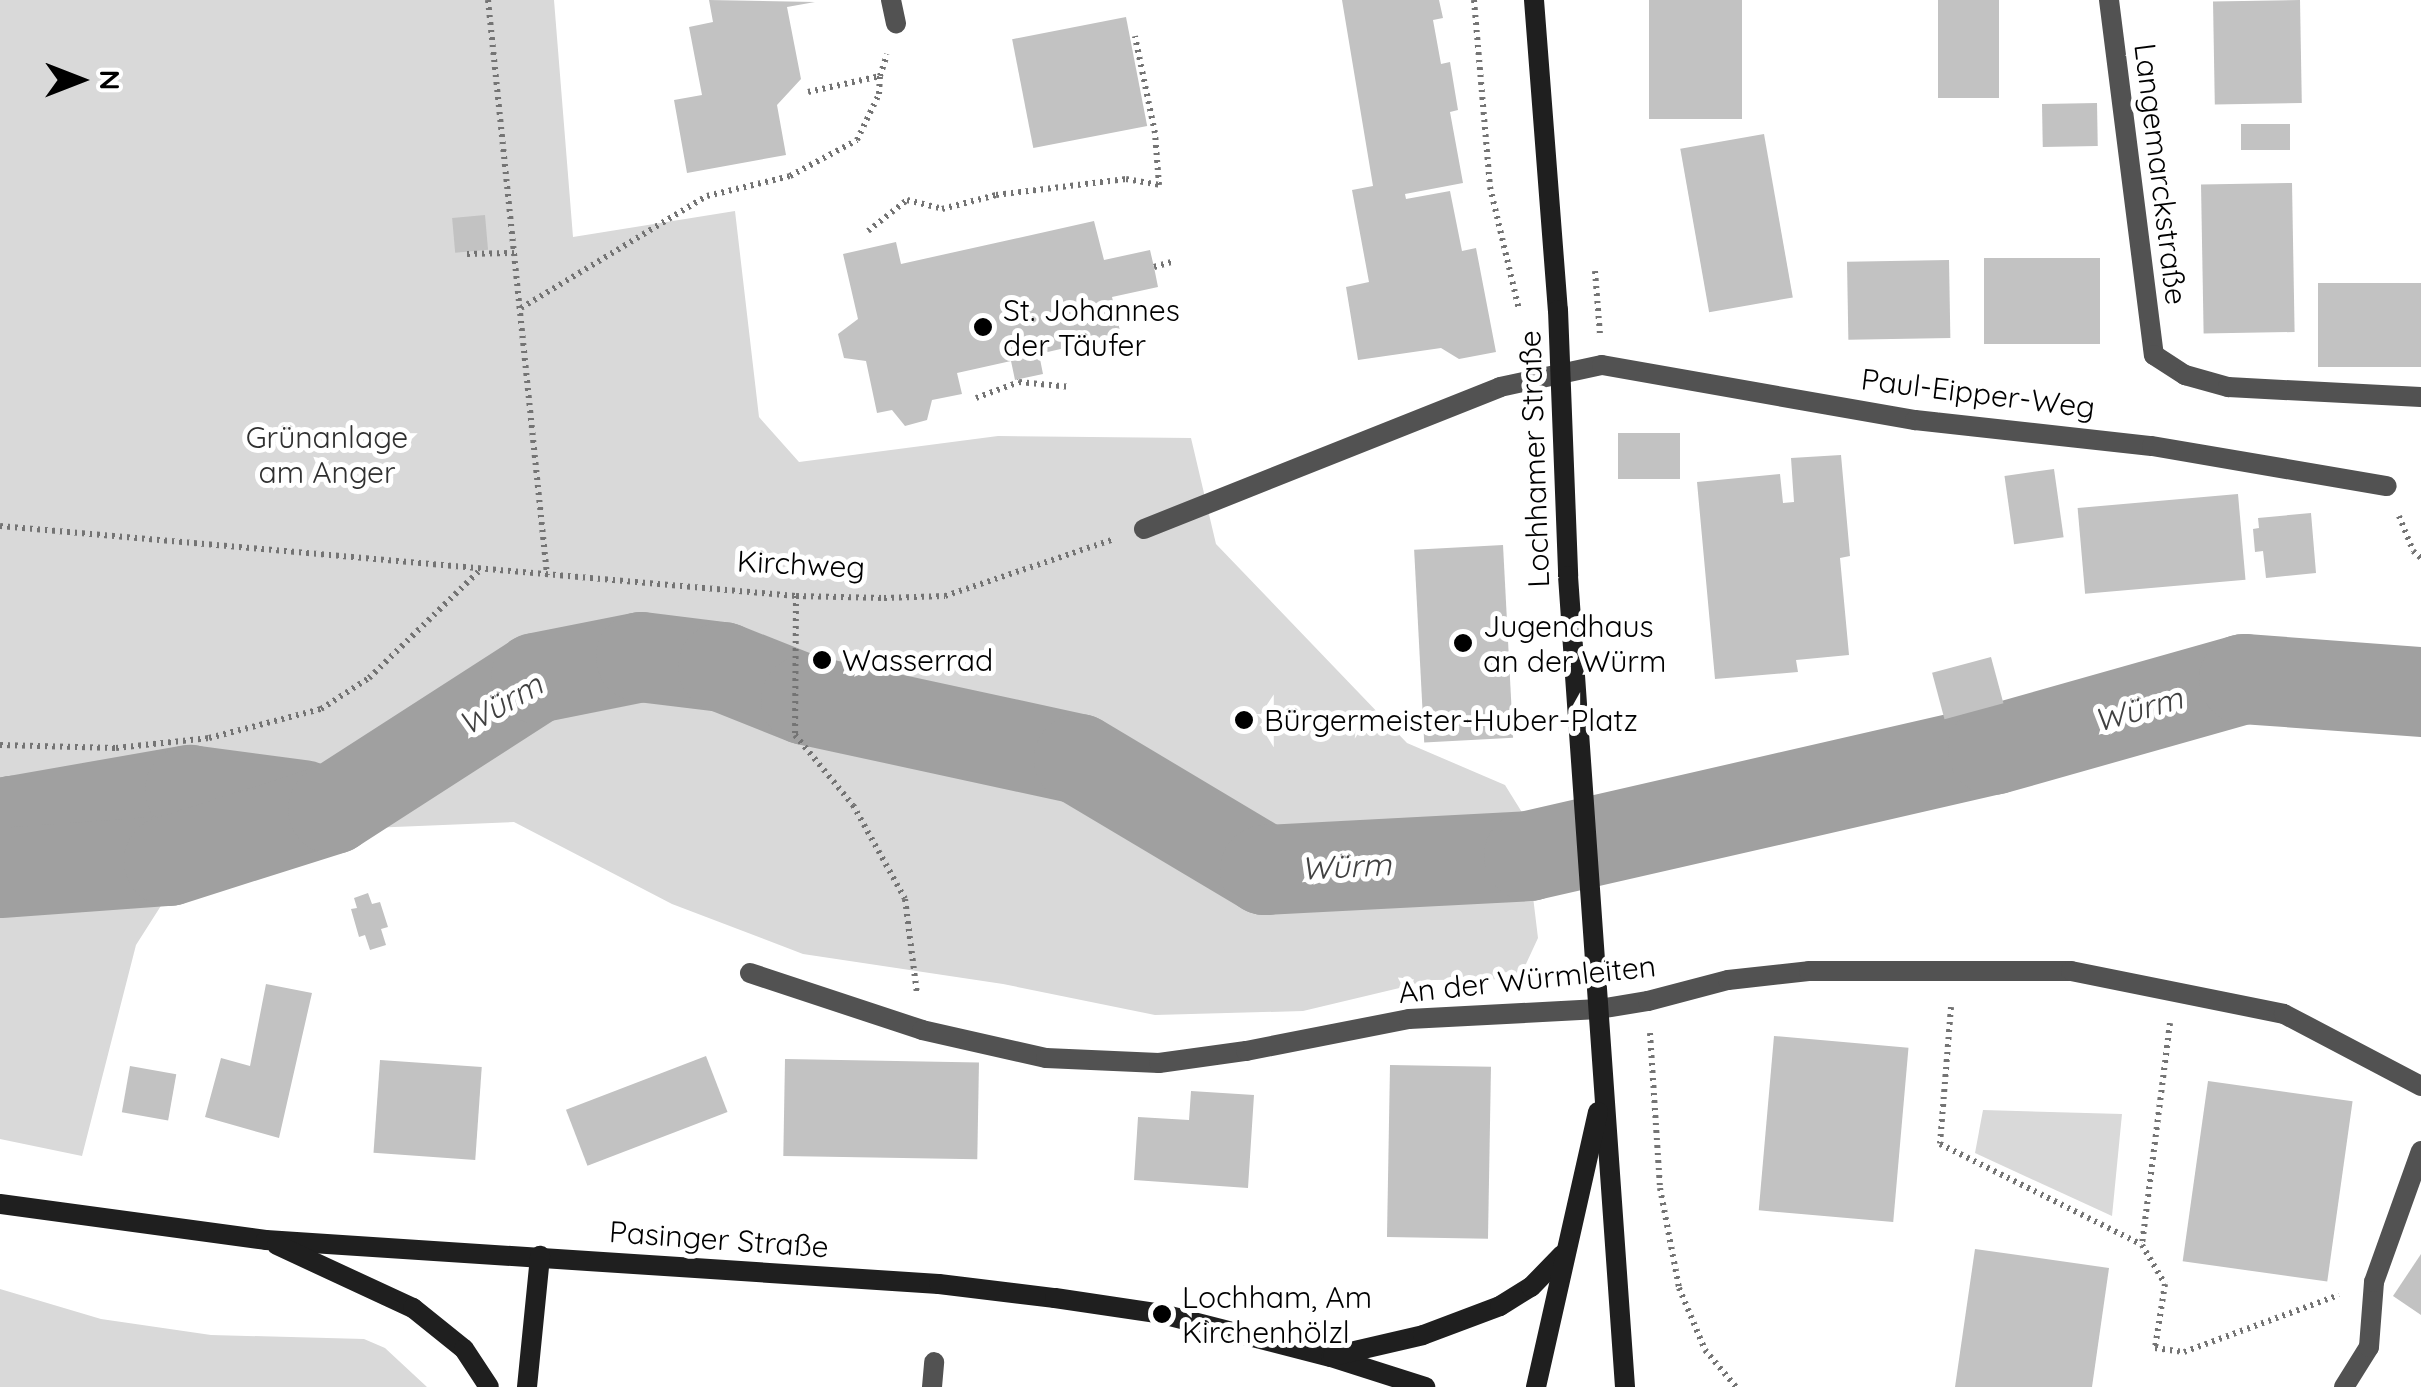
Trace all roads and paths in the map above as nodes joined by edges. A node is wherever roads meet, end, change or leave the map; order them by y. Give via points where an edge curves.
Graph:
1 (488, 0) edge
2 (891, 0) edge
3 (1474, 0) edge
4 (1534, 0) edge
5 (2109, 0) edge
6 (896, 24) joint
7 (1135, 36) dead end
8 (880, 76) junction
9 (808, 92) dead end
10 (868, 231) dead end
11 (516, 253) junction
12 (467, 254) dead end
13 (1175, 261) dead end
14 (1154, 267) dead end
15 (522, 308) junction
16 (1520, 314) dead end
17 (1562, 373) junction
18 (1071, 387) dead end
19 (2421, 397) edge
20 (976, 398) dead end
21 (2387, 486) joint
22 (0, 526) edge
23 (1144, 529) joint
24 (2421, 558) edge
25 (482, 568) junction
26 (547, 575) junction
27 (796, 596) junction
28 (0, 744) edge
29 (1954, 971) junction
30 (750, 973) dead end
31 (2174, 992) junction
32 (1648, 1001) junction
33 (1599, 1008) junction
34 (922, 1030) junction
35 (2421, 1086) edge
36 (1602, 1095) junction
37 (2421, 1151) edge
38 (0, 1204) edge
39 (266, 1240) junction
40 (2142, 1244) junction
41 (1563, 1254) junction
42 (540, 1256) junction
43 (2374, 1282) junction
44 (1331, 1356) junction
45 (934, 1362) dead end
46 (489, 1387) edge
47 (527, 1387) edge
48 (932, 1387) edge
49 (1425, 1387) edge
50 (1536, 1387) edge
51 (1625, 1387) edge
52 (1736, 1387) edge
53 (2344, 1387) edge

1 - 11 path
2 - 6 street
3 - 16 path via 1490,187
4 - 17 main road, Lochhamer Straße
5 - 19 street, Langemarckstraße via 2154,355 2185,375 2228,387
6 - 8 path
7 - 10 path via 1160,185 1126,178 942,208 907,200
8 - 9 path
8 - 15 path via 879,94 856,140 790,176 707,196
11 - 12 path
11 - 15 path
13 - 14 path
15 - 26 path
17 - 21 street, Paul-Eipper-Weg via 1629,367 1915,420 2152,446
17 - 23 street via 1500,387
17 - 33 main road, Lochhamer Straße via 1568,576
18 - 20 path via 1019,382
21 - 24 path
22 - 25 path, Kirchweg
23 - 27 path, Kirchweg via 945,596
25 - 26 path, Kirchweg
25 - 28 path via 369,678 321,709 209,738 116,748
26 - 27 path, Kirchweg
27 - 34 path via 795,735 853,805 904,900
29 - 31 street, An der Würmleiten via 2072,972
29 - 32 street, An der Würmleiten via 1809,971 1728,980
29 - 40 path via 1940,1144
30 - 34 street, An der Würmleiten
31 - 35 street, An der Würmleiten via 2284,1014
31 - 40 path
32 - 33 street, An der Würmleiten
32 - 52 path via 1660,1188 1679,1288 1705,1350
33 - 34 street, An der Würmleiten via 1410,1019 1159,1063 1046,1058
33 - 36 main road, Lochhamer Straße
36 - 41 main road, Lochhamer Straße
36 - 51 main road, Lochhamer Straße
37 - 43 street
38 - 39 main road, Pasinger Straße
39 - 42 main road, Pasinger Straße
39 - 46 main road via 413,1308 464,1349
40 - 43 path via 2165,1284 2155,1348 2184,1352
41 - 44 main road via 1531,1287 1500,1306 1424,1336
41 - 50 main road, Lochhamer Straße
42 - 44 main road, Pasinger Straße via 1055,1298 1162,1314
42 - 47 main road
43 - 53 street via 2369,1346
44 - 49 main road, Pasinger Straße
45 - 48 street

